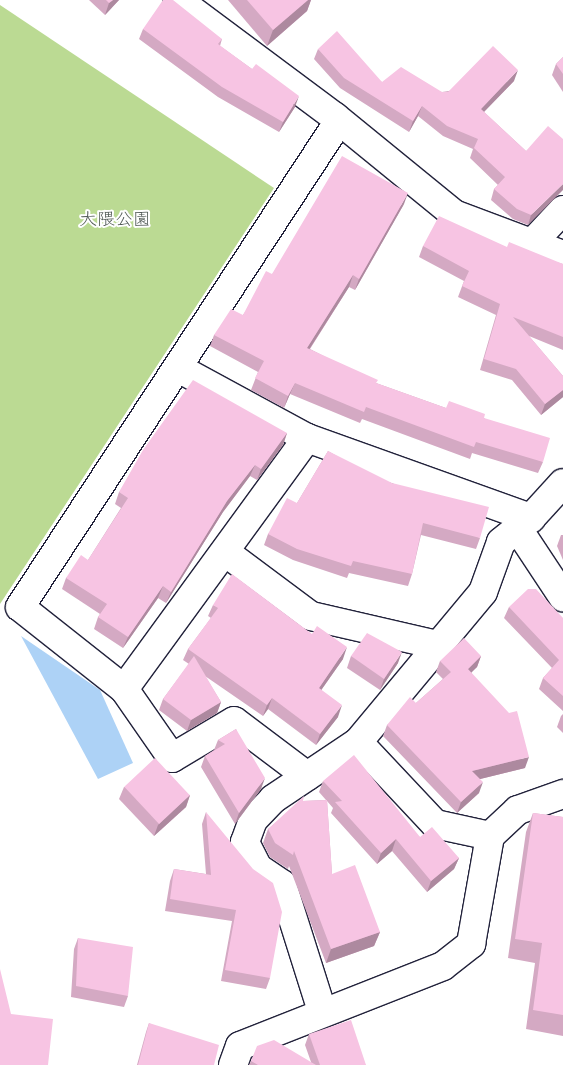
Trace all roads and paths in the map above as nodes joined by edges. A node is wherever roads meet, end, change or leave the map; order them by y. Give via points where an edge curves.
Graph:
1 (178, 0) edge
2 (339, 121) junction
3 (563, 210) edge
4 (533, 242) junction
5 (563, 255) edge
6 (178, 368) junction
7 (307, 438) junction
8 (563, 483) edge
9 (525, 524) junction
10 (224, 552) junction
11 (563, 597) edge
12 (438, 645) junction
13 (124, 689) junction
14 (358, 742) junction
15 (307, 776) junction
16 (563, 794) edge
17 (490, 836) junction
18 (322, 1011) junction
19 (237, 1055) edge

1 - 2 street
2 - 4 street via 454,214
2 - 6 street
3 - 4 street
4 - 5 street
6 - 7 street
6 - 13 street via 20,607
7 - 9 street
7 - 10 street
8 - 9 street
9 - 11 street
9 - 12 street via 501,542 483,592
10 - 12 street via 311,616
10 - 13 street
12 - 14 street
13 - 15 street via 172,758 234,721
14 - 15 street
14 - 17 street via 435,824
15 - 18 street via 253,820 245,842 258,868 282,884
16 - 17 street via 518,810
17 - 18 street via 471,944 443,966
18 - 19 street

